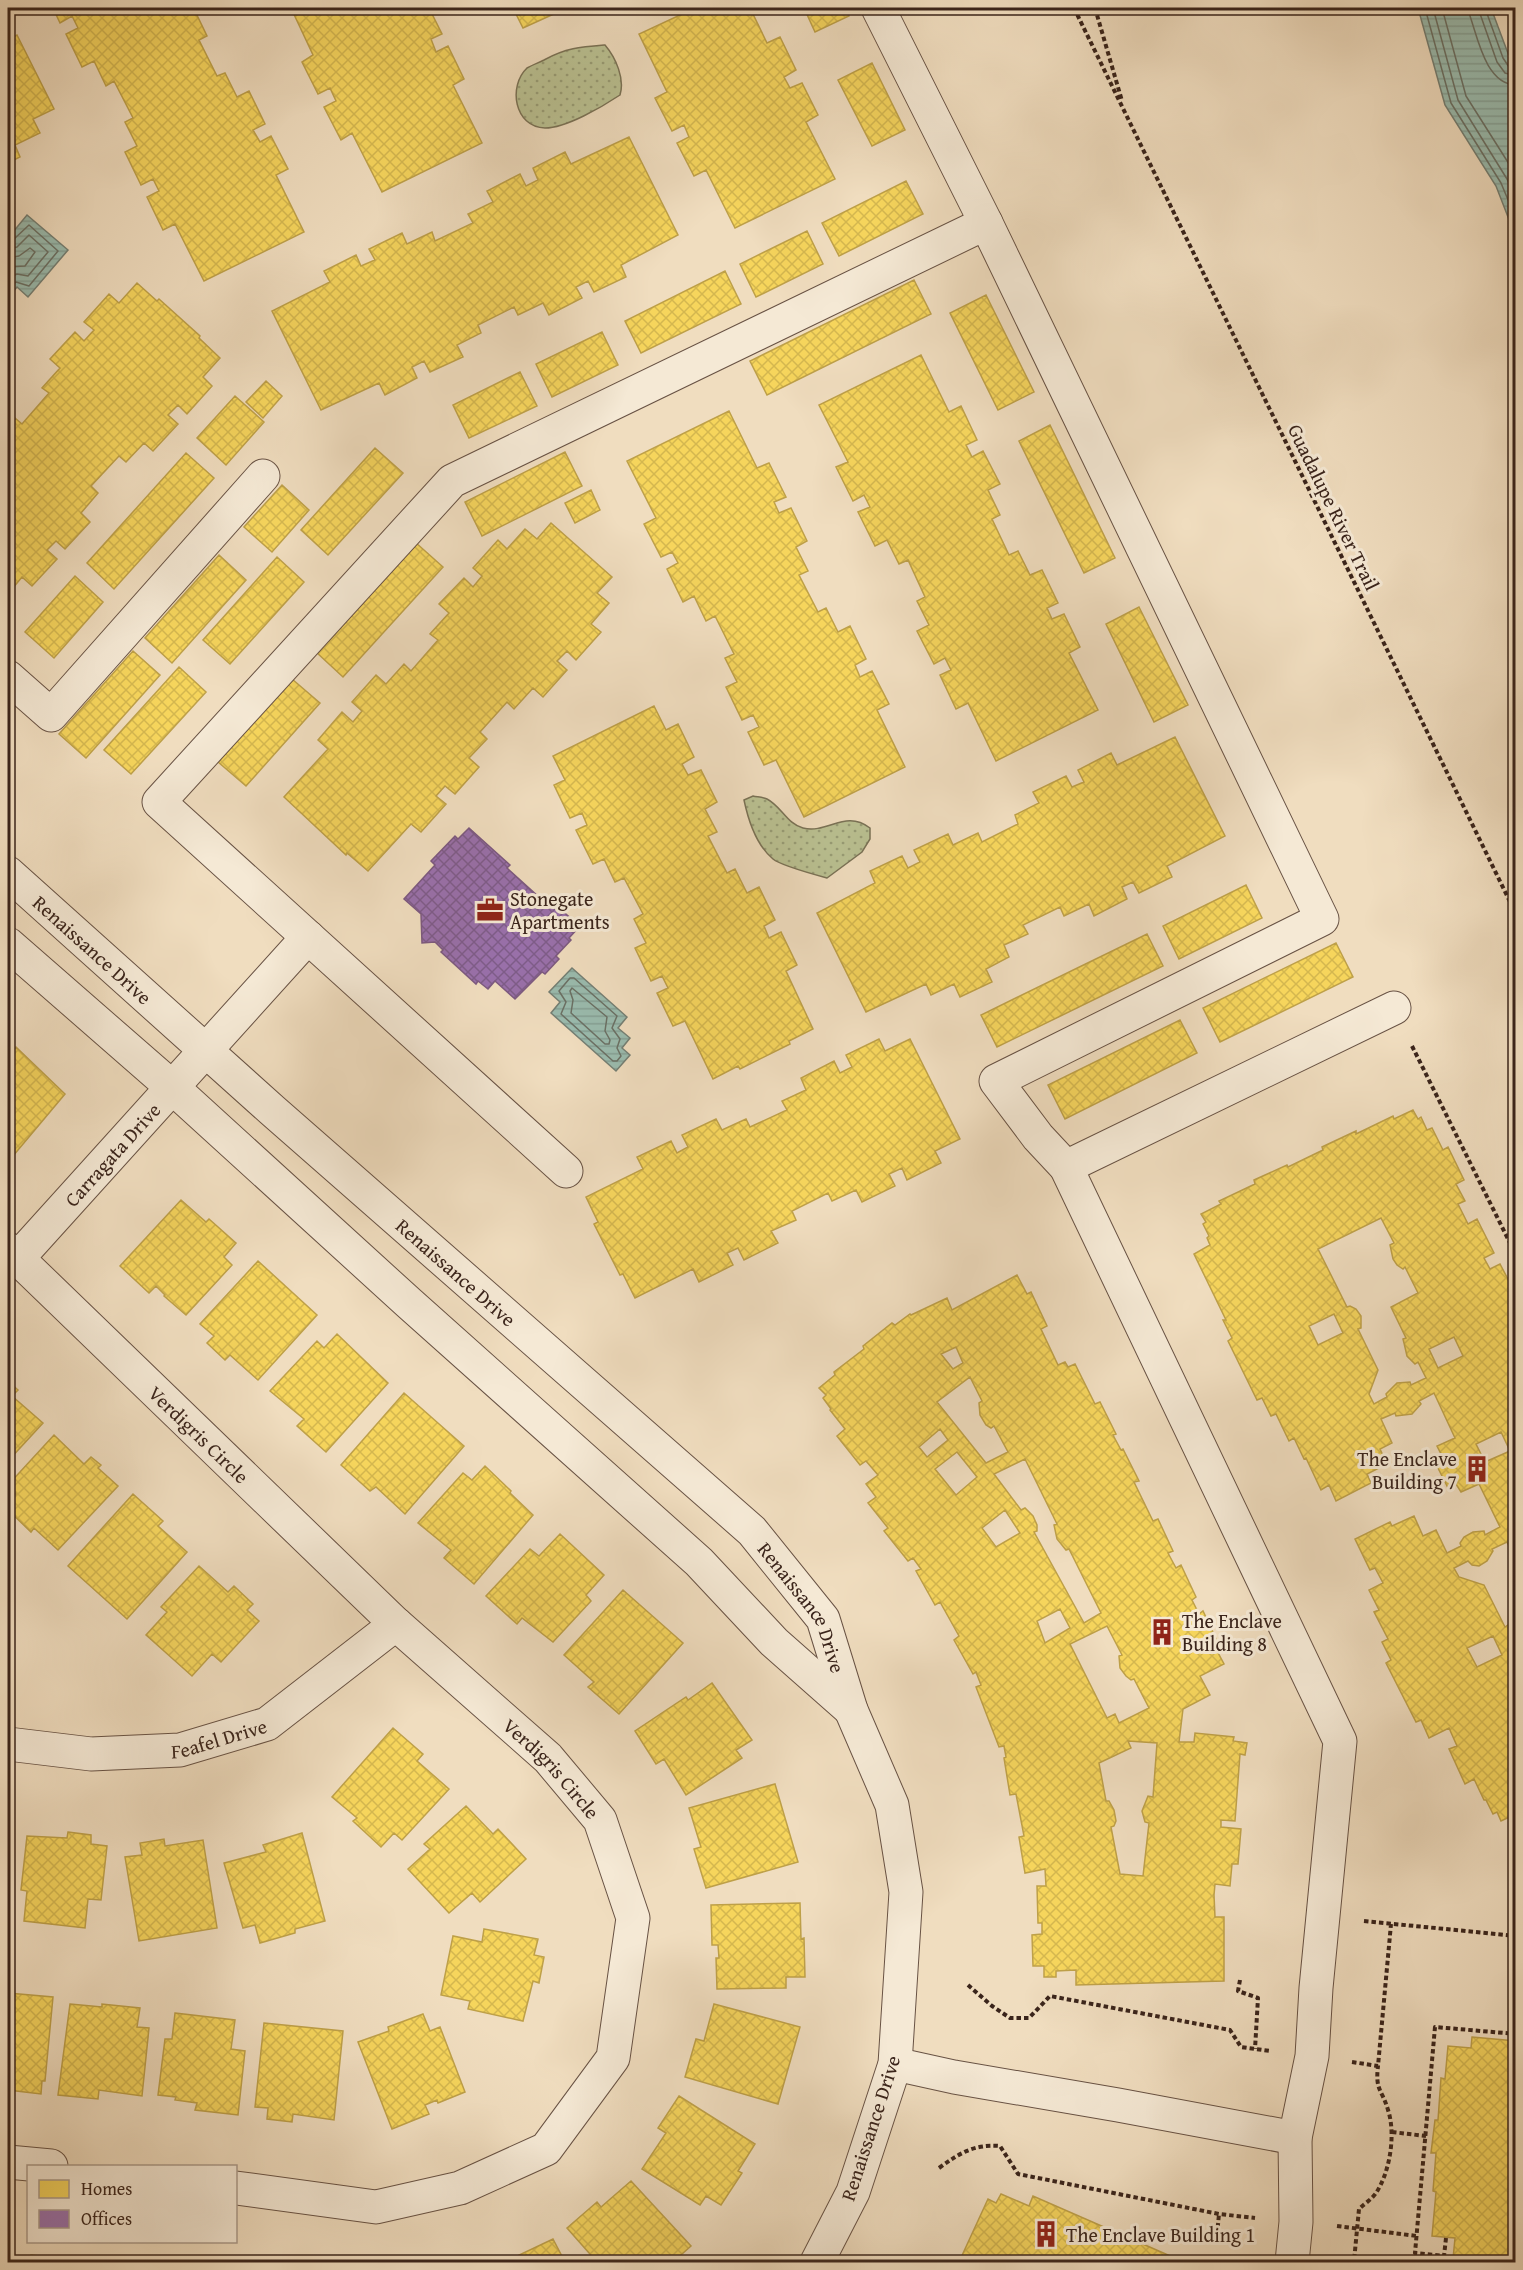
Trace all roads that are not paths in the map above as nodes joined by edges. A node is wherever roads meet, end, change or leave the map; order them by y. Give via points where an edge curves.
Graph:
1 (878, 8) edge
2 (986, 223) junction
3 (263, 476) dead end
4 (8, 677) edge
5 (8, 873) edge
6 (308, 937) junction
7 (8, 945) edge
8 (1394, 1008) road end
9 (206, 1050) junction
10 (173, 1088) junction
11 (1066, 1167) junction
12 (566, 1171) dead end
13 (13, 1254) edge
14 (396, 1624) junction
15 (851, 1710) junction
16 (8, 1744) edge
17 (895, 2064) junction
18 (1295, 2138) junction
19 (8, 2162) edge
20 (40, 2165) edge
21 (237, 2188) edge
22 (818, 2262) edge
23 (1292, 2262) edge

1 - 2 street
2 - 6 street via 452,481 159,802
2 - 11 street via 1322,919 996,1081
3 - 4 street via 51,715
5 - 9 street, Renaissance Drive
6 - 9 street, Carragata Drive
6 - 12 street
7 - 10 street, Renaissance Drive
8 - 11 street
9 - 10 street, Carragata Drive
9 - 15 street, Renaissance Drive via 752,1531 823,1619
10 - 13 street, Carragata Drive
10 - 15 street, Renaissance Drive via 699,1562 774,1642
11 - 18 street via 1340,1741 1312,2055
13 - 14 street, Verdigris Circle
14 - 16 street, Feafel Drive via 267,1724 180,1750 92,1754
14 - 21 street, Verdigris Circle via 548,1758 600,1820 633,1918 613,2058 546,2149 460,2188 376,2207
15 - 17 street, Renaissance Drive via 892,1804 906,1892
17 - 18 street
17 - 22 street, Renaissance Drive via 853,2192
18 - 23 street via 1296,2222
19 - 20 street

